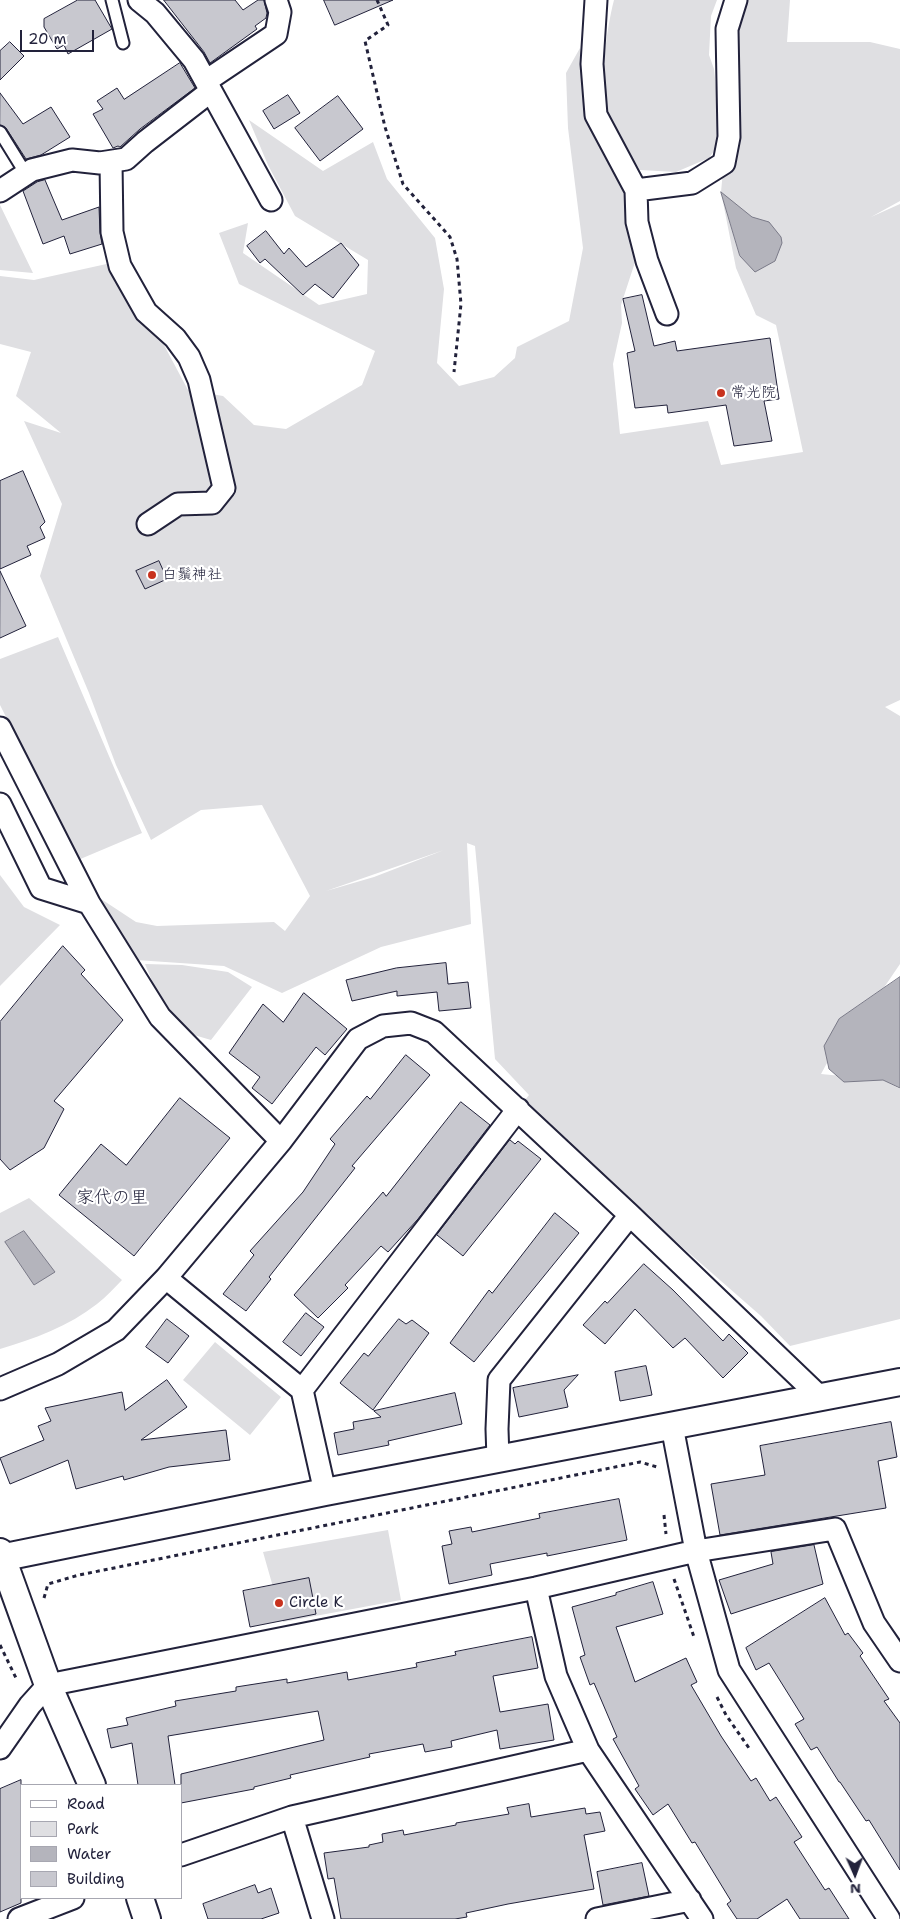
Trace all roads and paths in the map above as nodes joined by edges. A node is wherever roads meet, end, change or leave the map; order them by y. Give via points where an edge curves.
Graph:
1 (112, 0) edge
2 (139, 0) edge
3 (276, 0) edge
4 (377, 0) edge
5 (596, 0) edge
6 (736, 0) edge
7 (123, 43) dead end
8 (208, 86) junction
9 (0, 132) edge
10 (111, 162) junction
11 (26, 174) junction
12 (636, 190) junction
13 (0, 191) edge
14 (271, 200) dead end
15 (667, 314) dead end
16 (454, 372) dead end
17 (148, 524) dead end
18 (0, 728) edge
19 (0, 804) edge
20 (89, 903) junction
21 (518, 1110) junction
22 (281, 1141) junction
23 (630, 1215) junction
24 (166, 1278) junction
25 (900, 1382) edge
26 (0, 1389) edge
27 (302, 1390) junction
28 (820, 1397) junction
29 (672, 1426) junction
30 (498, 1459) junction
31 (325, 1492) junction
32 (696, 1550) junction
33 (1, 1556) edge
34 (536, 1588) junction
35 (900, 1661) edge
36 (48, 1685) junction
37 (0, 1748) edge
38 (588, 1750) junction
39 (92, 1784) edge
40 (292, 1817) junction
41 (182, 1854) edge
42 (70, 1899) edge
43 (140, 1899) edge
44 (690, 1900) junction
45 (19, 1919) edge
46 (147, 1919) edge
47 (323, 1919) edge
48 (597, 1919) edge
49 (702, 1919) edge
50 (890, 1919) edge

1 - 7 lane
2 - 8 street via 155,13 194,60
3 - 8 street via 280,12 276,34
4 - 16 path via 388,25 365,41 384,126 403,184 450,237 457,259 461,304
5 - 12 street via 592,64 596,115
6 - 12 street via 727,29 729,137 724,163 692,183
8 - 10 street via 126,159
8 - 14 street
9 - 11 lane
10 - 11 street via 72,160
10 - 17 street via 112,232 120,266 146,312 175,338 189,357 199,380 224,488 212,503 178,504
11 - 13 street
12 - 15 street via 638,222 647,261
18 - 20 street
19 - 20 street via 41,888
20 - 22 street via 160,1017
21 - 22 street via 434,1032 411,1023 383,1026 358,1039
21 - 23 street
21 - 27 street
22 - 24 street
23 - 28 street
23 - 30 street via 499,1380
24 - 26 street via 116,1330 58,1364
24 - 27 street
25 - 28 street
27 - 31 street
28 - 29 street
29 - 30 street
29 - 32 street
30 - 31 street
31 - 33 street
32 - 34 street
32 - 35 street via 834,1529 874,1623
32 - 50 street via 729,1670
33 - 36 street
34 - 36 street
34 - 38 street via 556,1676
36 - 37 street
36 - 39 street
38 - 40 street
38 - 44 street
40 - 41 street
40 - 47 street
42 - 45 street
43 - 46 street
44 - 48 street
44 - 49 street

